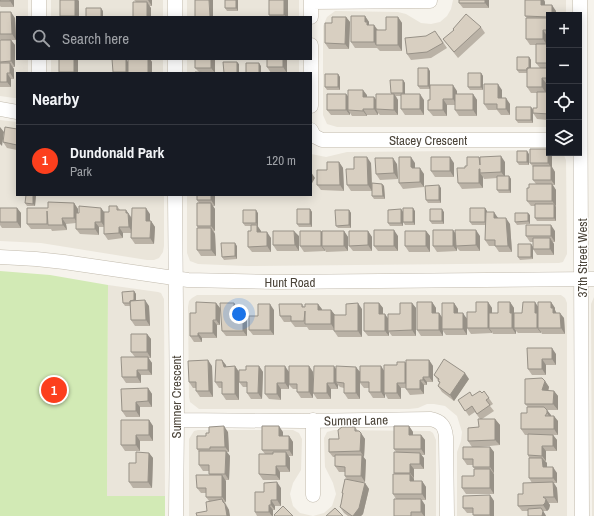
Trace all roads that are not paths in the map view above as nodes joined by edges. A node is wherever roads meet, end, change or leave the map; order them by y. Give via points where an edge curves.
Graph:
1 (39, 0) edge
2 (175, 0) edge
3 (580, 0) edge
4 (311, 1) edge
5 (430, 1) dead end
6 (39, 16) edge
7 (175, 16) edge
8 (311, 16) edge
9 (39, 60) edge
10 (175, 60) edge
11 (311, 60) edge
12 (39, 72) edge
13 (175, 72) edge
14 (311, 72) edge
15 (0, 109) edge
16 (16, 112) edge
17 (580, 120) edge
18 (312, 132) edge
19 (546, 140) edge
20 (581, 156) edge
21 (175, 196) edge
22 (0, 257) edge
23 (176, 278) junction
24 (588, 280) edge
25 (177, 420) junction
26 (313, 420) junction
27 (313, 495) dead end
28 (176, 516) edge
29 (446, 516) edge
30 (582, 516) edge

1 - 6 street
2 - 7 street
3 - 17 street, 37th Street West
4 - 5 street
4 - 8 street
9 - 12 street
10 - 13 street
11 - 14 street
15 - 16 street
18 - 19 street, Stacey Crescent via 322,140
20 - 24 street, 37th Street West
21 - 23 street, Sumner Crescent
22 - 23 street, Hunt Road via 36,258
23 - 24 street, Hunt Road via 277,282
23 - 25 street, Sumner Crescent
24 - 30 street, 37th Street West
25 - 26 street, Sumner Lane
25 - 28 street, Sumner Crescent
26 - 27 street
26 - 29 street, Sumner Lane via 430,419 442,424 446,437

